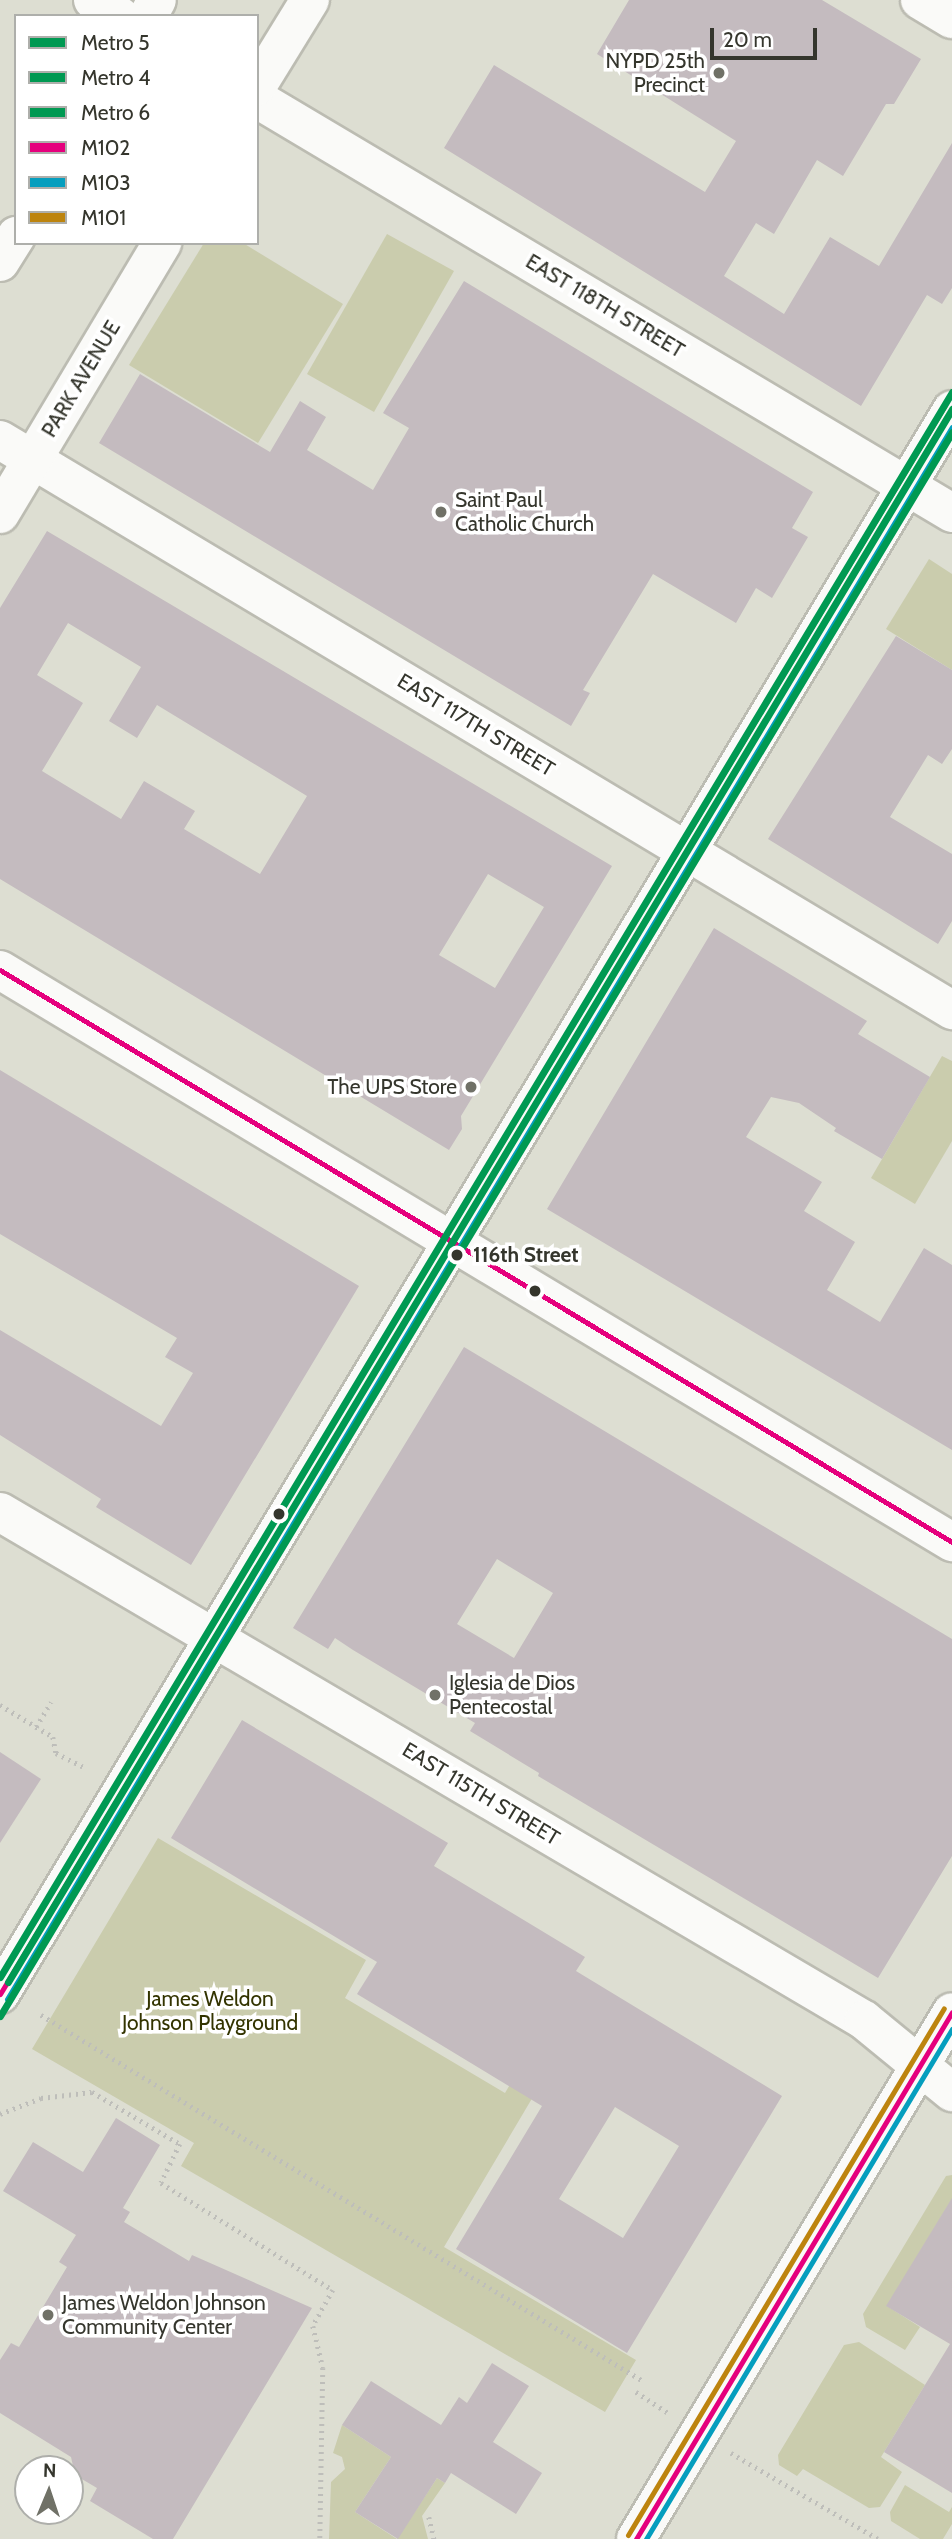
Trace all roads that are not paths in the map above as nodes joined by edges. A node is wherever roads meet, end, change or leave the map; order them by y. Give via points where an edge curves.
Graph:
1 (93, 0) edge
2 (310, 0) edge
3 (920, 0) edge
4 (117, 14) edge
5 (952, 19) edge
6 (259, 83) edge
7 (259, 100) edge
8 (14, 239) edge
9 (161, 245) edge
10 (0, 262) edge
11 (952, 410) edge
12 (0, 440) edge
13 (32, 460) junction
14 (906, 485) junction
15 (952, 513) edge
16 (0, 514) edge
17 (686, 849) junction
18 (0, 970) edge
19 (952, 1010) edge
20 (453, 1241) junction
21 (0, 1512) edge
22 (952, 1542) edge
23 (214, 1637) junction
24 (0, 1994) edge
25 (952, 2012) edge
26 (919, 2066) junction
27 (952, 2092) edge
28 (636, 2539) edge

1 - 4 street
2 - 6 street
3 - 5 street
7 - 14 street, EAST 118TH STREET
8 - 10 street
9 - 13 street, PARK AVENUE
11 - 14 street
12 - 13 street, EAST 117TH STREET
13 - 16 street, PARK AVENUE
13 - 17 street, EAST 117TH STREET
14 - 15 street, EAST 118TH STREET
14 - 17 street
17 - 19 street, EAST 117TH STREET
17 - 20 street
18 - 20 street
20 - 22 street
20 - 23 street
21 - 23 street, EAST 115TH STREET
23 - 24 street
23 - 26 street, EAST 115TH STREET via 864,2020
25 - 26 street
26 - 27 street, EAST 115TH STREET
26 - 28 street

